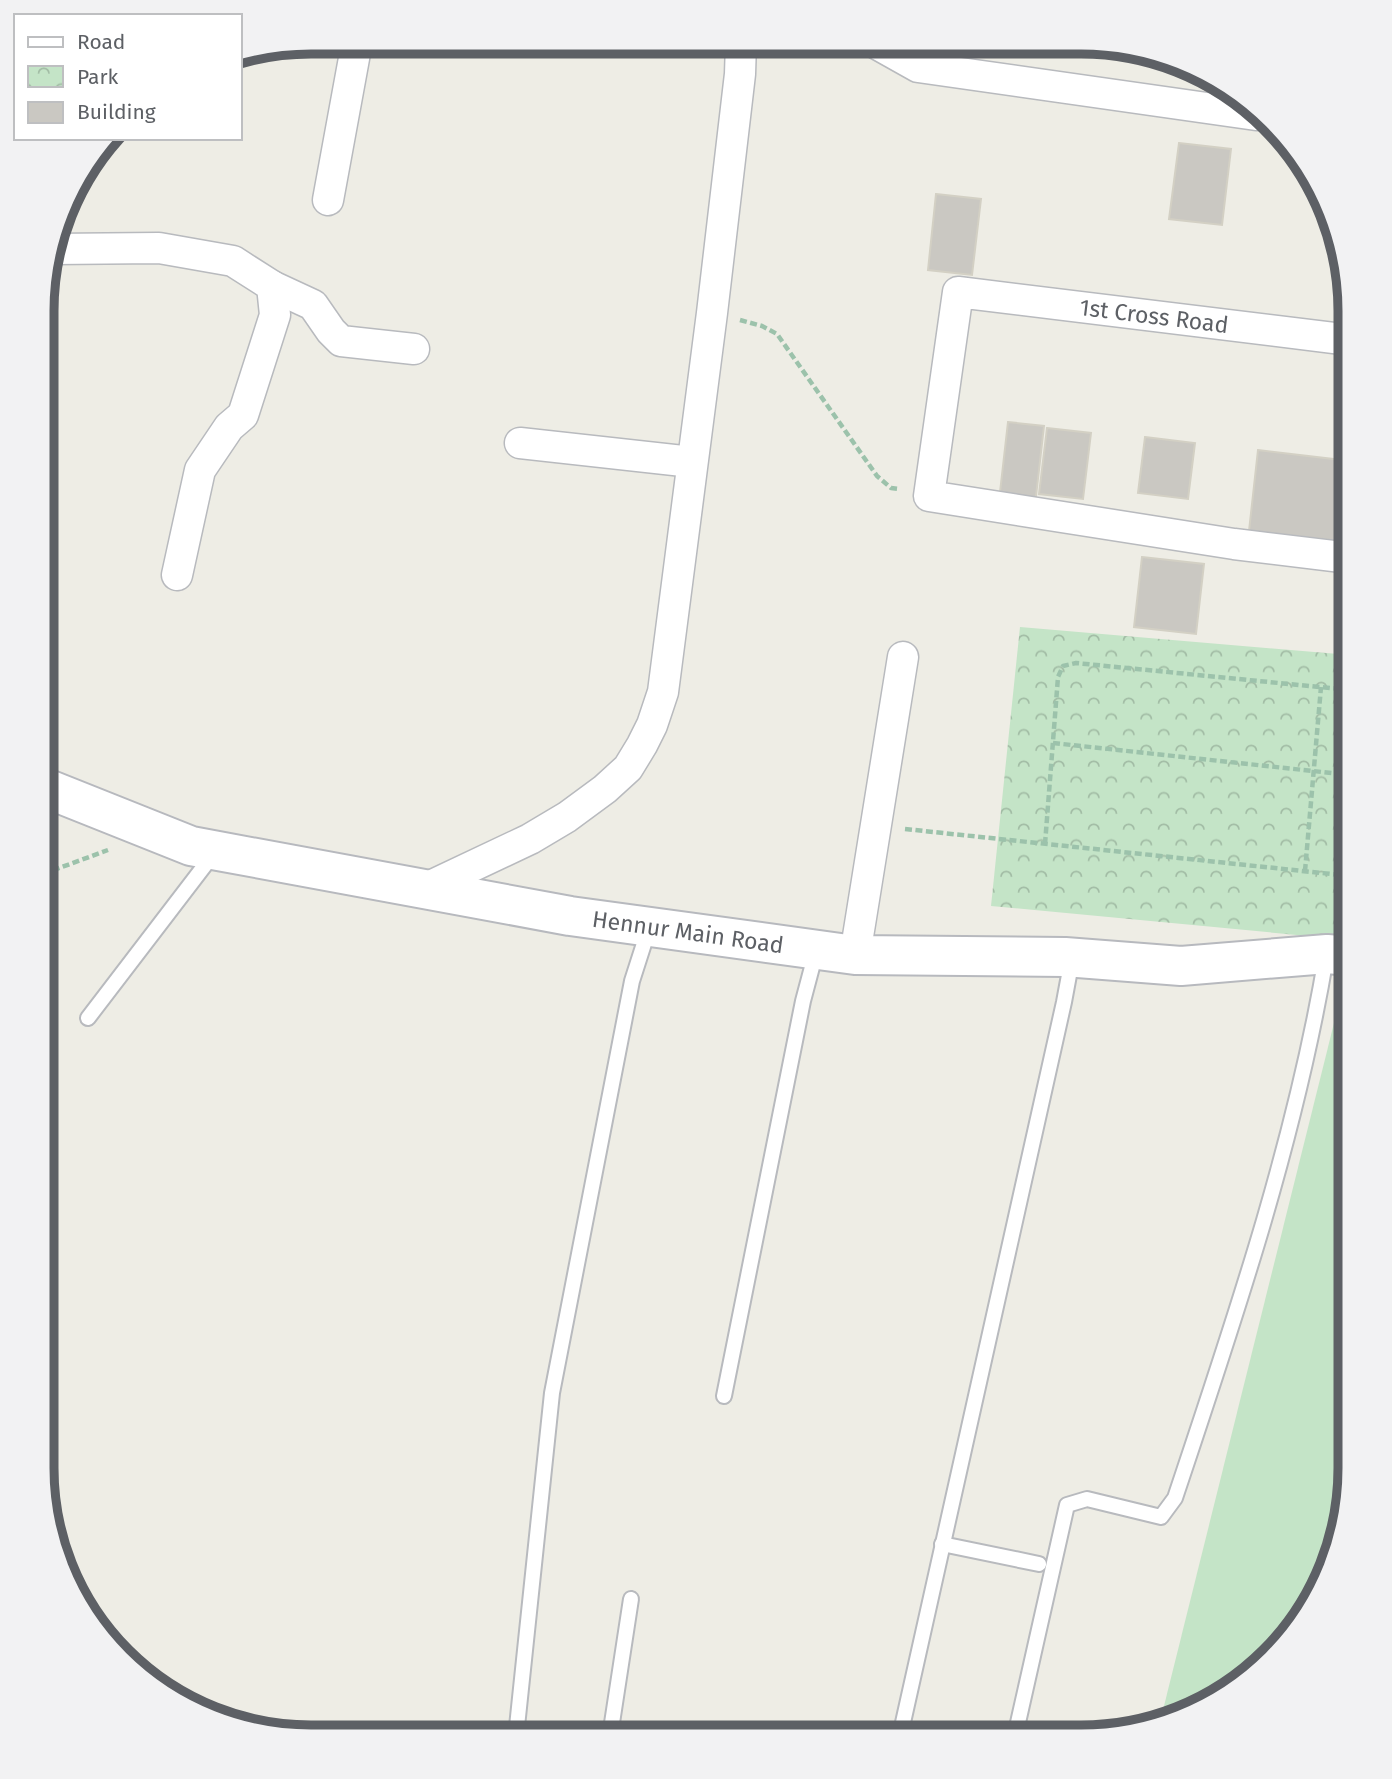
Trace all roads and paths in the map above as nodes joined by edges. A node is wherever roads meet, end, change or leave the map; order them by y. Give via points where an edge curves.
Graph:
1 (355, 54) edge
2 (741, 54) edge
3 (895, 54) edge
4 (1245, 113) edge
5 (328, 200) dead end
6 (62, 249) edge
7 (272, 286) junction
8 (712, 313) junction
9 (1338, 339) edge
10 (414, 349) dead end
11 (520, 443) dead end
12 (692, 462) junction
13 (929, 496) junction
14 (1338, 557) edge
15 (177, 575) dead end
16 (903, 657) dead end
17 (1321, 687) junction
18 (1338, 689) edge
19 (1053, 743) junction
20 (1312, 771) junction
21 (1338, 774) edge
22 (54, 791) edge
23 (876, 826) junction
24 (157, 832) junction
25 (1045, 844) junction
26 (216, 851) junction
27 (54, 870) edge
28 (1305, 872) junction
29 (1338, 875) edge
30 (422, 890) junction
31 (649, 927) junction
32 (817, 950) junction
33 (855, 955) junction
34 (1338, 955) edge
35 (1072, 958) junction
36 (88, 1018) dead end
37 (724, 1396) dead end
38 (942, 1544) junction
39 (1039, 1564) dead end
40 (631, 1599) dead end
41 (517, 1725) edge
42 (612, 1725) edge
43 (902, 1725) edge
44 (1018, 1725) edge

1 - 5 street
2 - 8 street
3 - 4 street via 918,67
6 - 7 street via 171,250 233,261
7 - 10 street via 313,305 341,341
7 - 15 street via 275,315 243,415 229,427 201,470
8 - 12 street
8 - 13 path via 778,334 877,476 891,488
9 - 13 street, 1st Cross Road via 958,292
11 - 12 street
12 - 30 street via 663,692 652,725 628,768 567,817 530,839
13 - 14 street
16 - 23 street
17 - 18 path
17 - 19 path via 1076,663 1063,666 1058,677
17 - 20 path
19 - 20 path
19 - 25 path
20 - 21 path
20 - 28 path
22 - 24 main road, Hennur Main Road
23 - 25 path
23 - 33 street
24 - 26 main road, Hennur Main Road
24 - 27 path
25 - 28 path
26 - 30 main road, Hennur Main Road
26 - 36 lane
28 - 29 path
30 - 31 main road, Hennur Main Road
31 - 32 main road, Hennur Main Road
31 - 41 lane via 632,981 554,1379
32 - 33 main road, Hennur Main Road
32 - 37 lane
33 - 35 main road, Hennur Main Road
34 - 35 main road, Hennur Main Road via 1181,966
34 - 44 lane via 1317,1015 1240,1302 1175,1499 1161,1517 1087,1499 1068,1505
35 - 38 lane
38 - 39 lane
38 - 43 lane
40 - 42 lane

